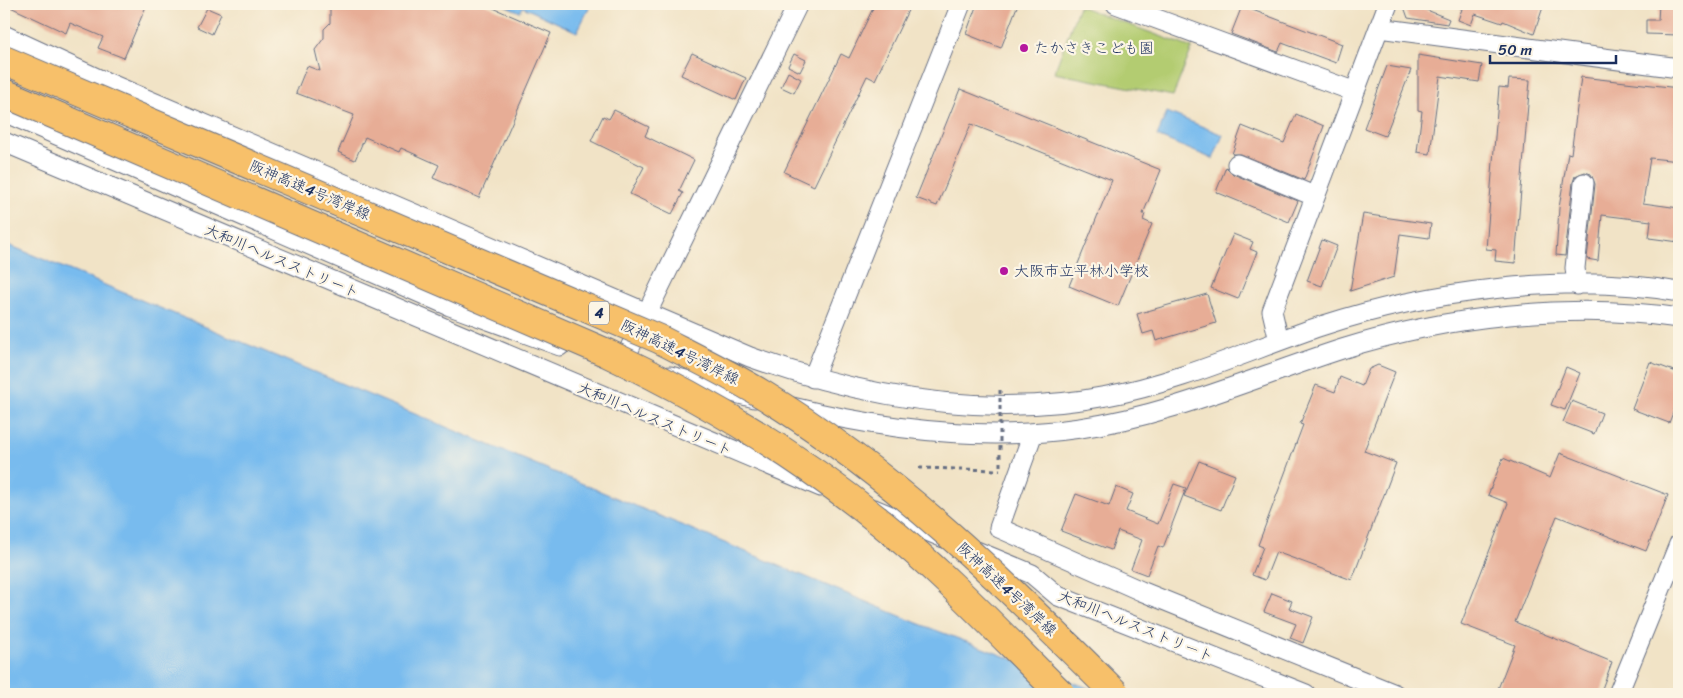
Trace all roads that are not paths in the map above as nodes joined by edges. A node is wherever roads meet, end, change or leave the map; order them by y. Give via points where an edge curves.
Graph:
1 (798, 4) edge
2 (961, 4) edge
3 (1116, 4) edge
4 (1388, 4) edge
5 (1379, 28) junction
6 (4, 35) edge
7 (4, 60) edge
8 (1679, 68) edge
9 (1354, 91) junction
10 (4, 93) edge
11 (4, 112) edge
12 (4, 142) edge
13 (1237, 164) dead end
14 (1584, 183) dead end
15 (1314, 196) junction
16 (1577, 285) junction
17 (1679, 292) edge
18 (646, 313) junction
19 (1679, 318) edge
20 (1279, 341) junction
21 (622, 364) junction
22 (813, 378) junction
23 (1034, 433) junction
24 (1679, 544) edge
25 (1061, 694) edge
26 (1116, 694) edge
27 (1306, 694) edge
28 (1396, 694) edge
29 (1618, 694) edge

1 - 18 street
2 - 22 street
3 - 9 street
4 - 5 street
5 - 8 street
5 - 9 street
6 - 18 street via 99,79
7 - 26 highway, 阪神高速4号湾岸線 / 4, bridge via 659,339 762,394 850,454 919,509 1008,587
9 - 15 street
10 - 25 highway, 4, bridge via 582,341 677,386 775,445 881,522 950,584
11 - 21 street via 450,306
12 - 27 street, 大和川ヘルスストリート via 698,437 1032,574 1058,596
13 - 15 street
14 - 16 street via 1575,268
15 - 20 street via 1272,311
16 - 17 street
16 - 20 street via 1536,286 1440,297 1376,310
18 - 21 street
18 - 22 street via 750,357
19 - 23 street via 1561,313 1470,320 1424,328 1343,349 1164,410 1081,428
20 - 22 street via 1152,386 1059,403 958,405 906,399
21 - 23 street via 826,415 902,428 988,434
23 - 28 street via 999,528 1141,591
24 - 29 street

